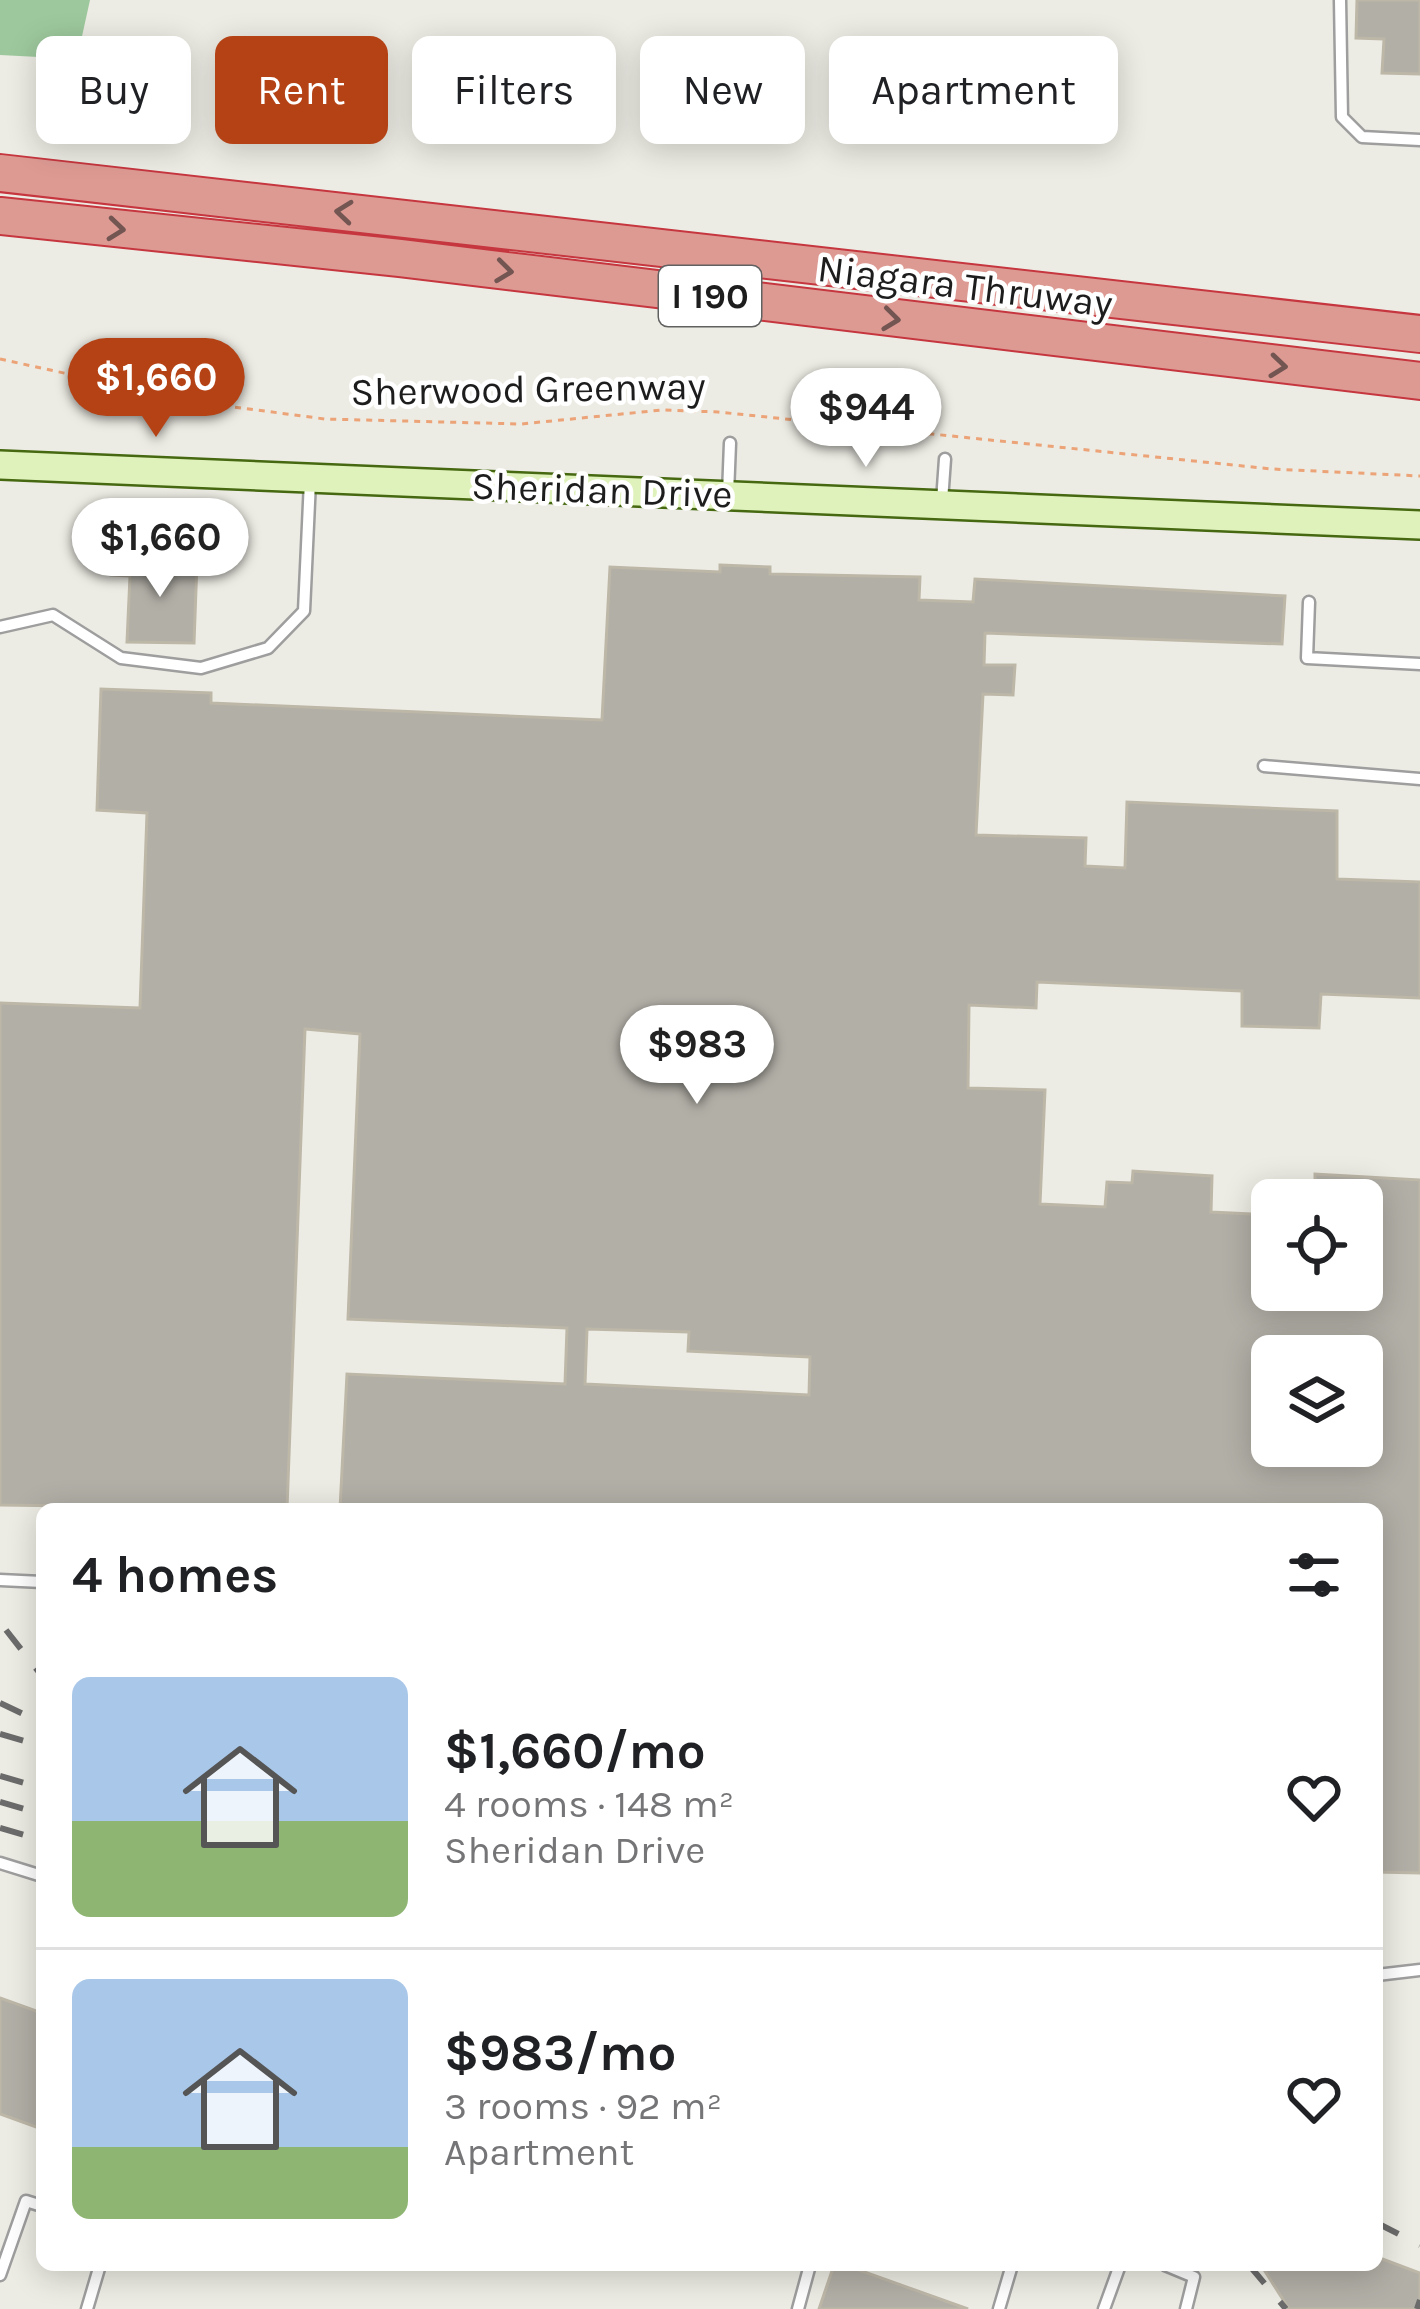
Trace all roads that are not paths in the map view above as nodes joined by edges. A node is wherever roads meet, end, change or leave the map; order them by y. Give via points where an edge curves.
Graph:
1 (1340, 0) edge
2 (1420, 140) edge
3 (0, 173) edge
4 (0, 216) edge
5 (1420, 334) edge
6 (1420, 381) edge
7 (730, 443) dead end
8 (945, 459) dead end
9 (0, 465) edge
10 (310, 478) junction
11 (728, 496) junction
12 (942, 505) junction
13 (1420, 525) edge
14 (1309, 602) dead end
15 (0, 626) edge
16 (1420, 664) edge
17 (1264, 766) dead end
18 (1420, 779) edge
19 (0, 1580) edge
20 (36, 1582) edge
21 (0, 1864) edge
22 (36, 1874) edge
23 (1420, 1970) edge
24 (1383, 1974) edge
25 (36, 2204) edge
26 (98, 2271) edge
27 (808, 2271) edge
28 (1010, 2271) edge
29 (1118, 2271) edge
30 (1180, 2271) edge
31 (0, 2276) edge
32 (87, 2309) edge
33 (798, 2309) edge
34 (999, 2309) edge
35 (1104, 2309) edge
36 (1186, 2309) edge

1 - 2 lane via 1342,117 1362,136
5 -> 3 highway, Niagara Thruway / I 190
4 -> 6 highway, Niagara Thruway / I 190
7 - 11 lane
8 - 12 lane
9 - 10 main road, Sheridan Drive
10 - 11 main road, Sheridan Drive
10 - 15 lane via 304,611 268,648 201,668 121,658 53,615
11 - 12 main road, Sheridan Drive
12 - 13 main road, Sheridan Drive
14 - 16 lane via 1307,658
17 - 18 lane
19 - 20 lane
21 - 22 lane
23 - 24 lane
25 - 31 lane via 26,2201
26 - 32 lane
27 - 33 lane
28 - 34 lane
29 - 35 lane
30 - 36 lane via 1194,2277

